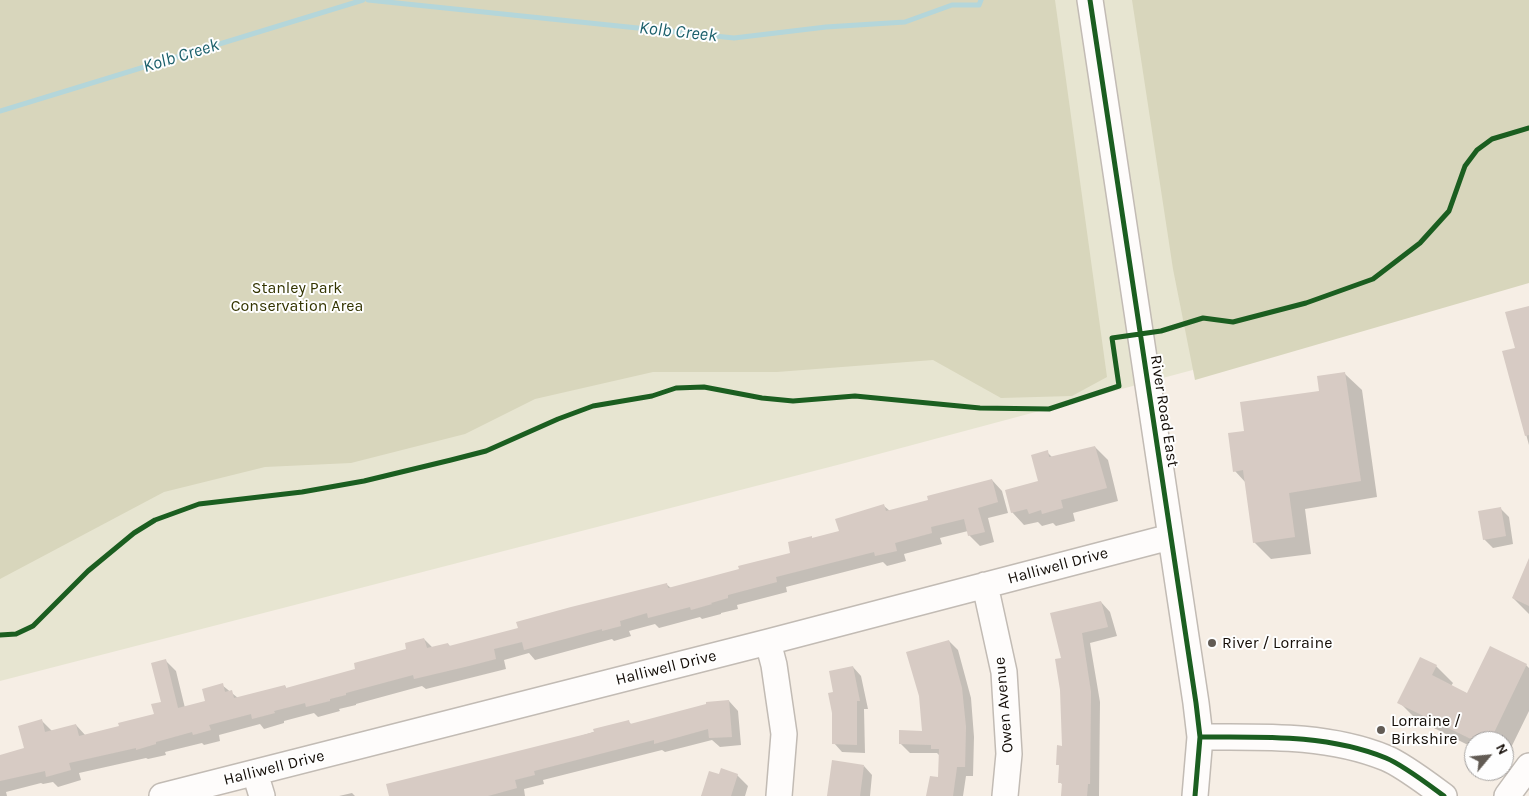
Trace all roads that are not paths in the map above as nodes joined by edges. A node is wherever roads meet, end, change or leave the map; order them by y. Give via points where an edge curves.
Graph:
1 (1090, 0) edge
2 (1170, 537) junction
3 (985, 585) junction
4 (768, 642) junction
5 (1200, 737) junction
6 (1529, 766) edge
7 (258, 784) edge
8 (162, 796) edge
9 (779, 796) edge
10 (1005, 796) edge
11 (1195, 796) edge
12 (1444, 796) edge
13 (1508, 796) edge

1 - 2 street, River Road East
2 - 3 street, Halliwell Drive
2 - 5 street, River Road East
3 - 4 street, Halliwell Drive
3 - 10 street, Owen Avenue via 1004,672 1009,754
4 - 7 street, Halliwell Drive
4 - 9 street via 784,734
5 - 11 street, River Road East
5 - 12 street via 1305,739 1352,747 1388,759
6 - 13 street
7 - 8 street, Halliwell Drive

